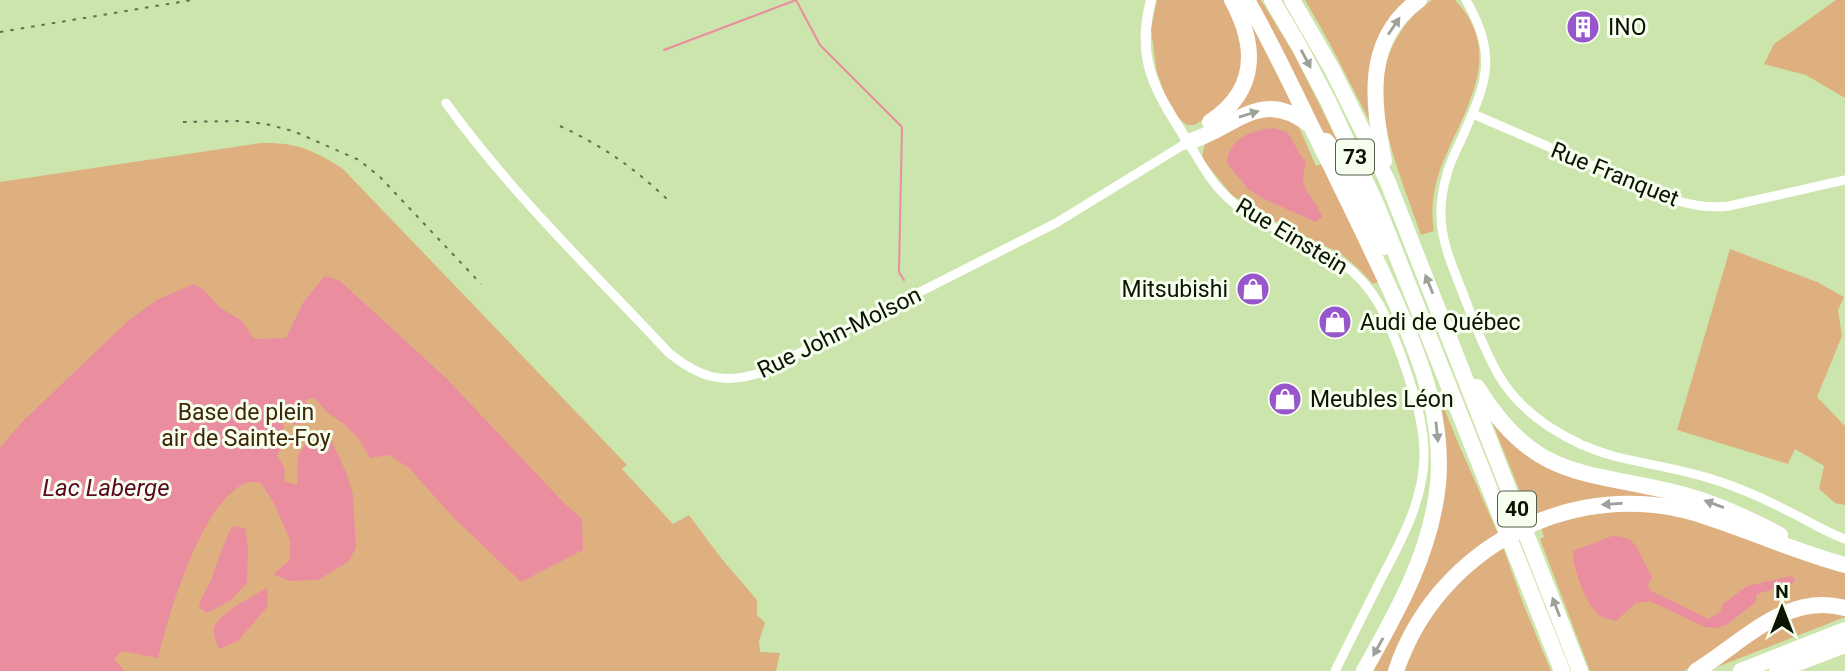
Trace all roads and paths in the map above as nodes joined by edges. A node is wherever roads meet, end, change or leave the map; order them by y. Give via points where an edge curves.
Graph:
1 (1151, 0) edge
2 (1232, 0) edge
3 (1247, 0) edge
4 (1272, 0) edge
5 (1293, 0) edge
6 (1419, 0) edge
7 (1466, 0) edge
8 (446, 103) dead end
9 (1473, 114) junction
10 (1188, 142) junction
11 (1387, 180) junction
12 (1845, 180) edge
13 (1454, 348) junction
14 (1496, 505) junction
15 (1845, 539) edge
16 (1844, 564) edge
17 (1845, 608) edge
18 (1845, 630) edge
19 (1845, 645) edge
20 (1335, 671) edge
21 (1364, 671) edge
22 (1396, 671) edge
23 (1562, 671) edge
24 (1580, 671) edge
25 (1696, 671) edge
26 (1741, 671) edge
27 (1777, 671) edge

1 - 10 street, Rue Einstein via 1145,41 1151,75
2 - 10 highway via 1245,29 1249,51 1246,76 1225,112 1196,130
3 -> 21 highway via 1379,264 1420,361 1433,406 1438,476 1425,546
4 -> 14 highway, 73 via 1305,57 1377,206
5 - 11 highway, 40
11 -> 6 highway via 1375,105 1376,70 1394,24
7 - 9 street via 1483,35 1486,60
8 - 10 street, Rue John-Molson via 500,171 669,354 702,375 722,378 760,373 1056,223
9 - 12 street, Rue Franquet via 1692,205 1729,206
9 - 15 street via 1443,189 1441,233 1482,343 1500,376 1530,412 1591,449 1730,485
10 -> 14 highway via 1248,112 1265,109 1300,117 1323,137 1340,159 1380,242
10 - 20 street, Rue Einstein via 1220,190 1236,205 1357,275 1382,307 1413,394 1424,459 1416,503
13 -> 11 highway, 40
16 -> 13 highway via 1710,503 1591,476 1545,459 1500,422
24 -> 13 highway, 40
14 - 23 highway, 73
16 -> 22 highway via 1701,514 1663,506 1607,504 1571,510 1514,532 1453,578 1427,610
17 - 25 highway via 1811,605 1785,612
18 - 26 highway
19 - 27 highway

